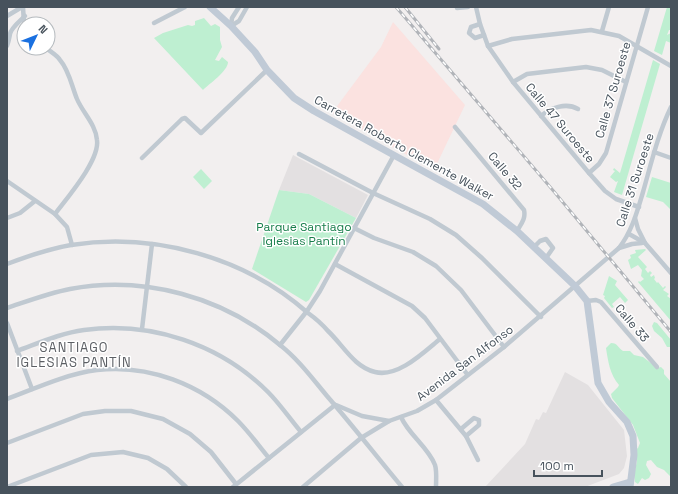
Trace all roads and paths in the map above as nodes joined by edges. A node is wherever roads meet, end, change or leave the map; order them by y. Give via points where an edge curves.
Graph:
1 (22, 7) edge
2 (185, 7) edge
3 (210, 7) edge
4 (239, 7) edge
5 (247, 7) edge
6 (468, 7) edge
7 (476, 7) edge
8 (609, 7) edge
9 (648, 7) edge
10 (457, 8) edge
11 (7, 16) edge
12 (25, 16) edge
13 (154, 23) dead end
14 (480, 24) junction
15 (16, 26) edge
16 (231, 26) junction
17 (602, 31) junction
18 (484, 35) junction
19 (7, 46) edge
20 (488, 46) junction
21 (636, 46) junction
22 (56, 56) edge
23 (671, 66) edge
24 (267, 70) junction
25 (513, 82) junction
26 (626, 82) junction
27 (671, 107) edge
28 (578, 109) dead end
29 (669, 114) edge
30 (541, 116) junction
31 (455, 126) dead end
32 (654, 152) junction
33 (299, 154) dead end
34 (394, 155) junction
35 (142, 158) dead end
36 (671, 158) edge
37 (589, 173) junction
38 (7, 182) edge
39 (373, 193) junction
40 (35, 201) junction
41 (639, 206) junction
42 (55, 214) junction
43 (7, 218) edge
44 (635, 218) junction
45 (354, 228) junction
46 (517, 231) junction
47 (628, 234) junction
48 (152, 244) junction
49 (647, 244) junction
50 (72, 245) junction
51 (534, 247) junction
52 (618, 248) junction
53 (546, 258) junction
54 (7, 264) edge
55 (335, 264) junction
56 (671, 273) edge
57 (575, 286) junction
58 (146, 287) junction
59 (587, 301) junction
60 (7, 308) edge
61 (307, 311) junction
62 (540, 317) junction
63 (7, 323) edge
64 (142, 329) junction
65 (440, 339) junction
66 (280, 345) junction
67 (504, 347) junction
68 (17, 351) junction
69 (657, 367) dead end
70 (467, 374) junction
71 (32, 389) junction
72 (7, 399) edge
73 (436, 400) junction
74 (335, 404) junction
75 (401, 417) junction
76 (389, 421) junction
77 (461, 429) junction
78 (301, 432) junction
79 (466, 436) junction
80 (361, 438) junction
81 (7, 443) edge
82 (269, 458) junction
83 (478, 460) dead end
84 (630, 485) edge
85 (235, 486) edge
86 (7, 487) edge
87 (186, 487) edge
88 (303, 487) edge
89 (402, 487) edge
90 (436, 487) edge
91 (613, 487) edge

1 - 11 street
1 - 12 street
2 - 13 street
3 - 16 main road, Carretera Roberto Clemente Walker
4 - 16 street via 232,18
5 - 16 street via 239,21
6 - 10 street
7 - 14 street, Calle 47 Suroeste
8 - 17 street
9 - 21 street, Calle 37 Suroeste
14 - 18 street, Calle 47 Suroeste
14 - 18 street via 471,27 470,33 475,38
15 - 19 street via 9,35
16 - 24 main road, Carretera Roberto Clemente Walker via 255,52
17 - 20 street via 579,30 512,39
17 - 21 street via 619,36
18 - 20 street, Calle 47 Suroeste
20 - 25 street, Calle 47 Suroeste
21 - 23 street
21 - 26 street, Calle 37 Suroeste
22 - 42 street via 64,65 79,104 93,126 97,150 92,163
24 - 34 main road, Carretera Roberto Clemente Walker via 303,104
24 - 35 street via 201,133 188,120 182,119
25 - 26 street via 527,74 586,67 602,70
25 - 30 street, Calle 47 Suroeste
26 - 37 street, Calle 37 Suroeste via 606,153
27 - 29 street, Calle 31 Suroeste
28 - 30 street via 560,107 551,109
29 - 32 street, Calle 31 Suroeste
30 - 37 street, Calle 47 Suroeste
31 - 46 street, Calle 32 via 524,210 524,219
32 - 36 street
32 - 41 street, Calle 31 Suroeste
33 - 39 street
34 - 39 street
34 - 46 main road, Carretera Roberto Clemente Walker via 483,204
37 - 41 street, Calle 47 Suroeste via 610,195
38 - 40 street
39 - 45 street
39 - 62 street via 430,219 456,235
40 - 42 street
40 - 43 street via 20,213
41 - 44 street, Calle 31 Suroeste
42 - 50 street via 67,228
44 - 47 street, Calle 31 Suroeste
44 - 49 street
45 - 55 street
45 - 67 street via 412,252 436,266 461,290
46 - 51 main road, Carretera Roberto Clemente Walker
47 - 49 street
47 - 52 street, Calle 31 Suroeste
48 - 50 street via 112,242
48 - 58 street
48 - 61 street via 190,251 248,272 273,286
49 - 52 street via 637,242
49 - 56 street
50 - 54 street via 42,251
51 - 53 main road, Carretera Roberto Clemente Walker
51 - 53 street via 546,239 553,248
52 - 57 street, Calle 31 Suroeste
53 - 57 main road, Carretera Roberto Clemente Walker
55 - 61 street
55 - 65 street via 412,306
57 - 59 main road, Carretera Roberto Clemente Walker
57 - 62 street, Avenida San Alfonso
58 - 60 street via 111,285 72,288
58 - 64 street
58 - 66 street via 181,293 218,306 250,323
59 - 69 street, Calle 33 via 601,302
59 - 84 main road via 598,382 609,402 627,422 633,436 634,455
61 - 65 street via 329,331 356,363 375,372 390,372 402,368
61 - 66 street
62 - 67 street, Avenida San Alfonso
63 - 68 street
64 - 68 street via 83,330
64 - 78 street via 191,341 232,363 268,392
65 - 70 street
66 - 74 street
67 - 70 street, Avenida San Alfonso
68 - 71 street
70 - 73 street, Avenida San Alfonso
71 - 72 street
71 - 82 street via 65,377 97,370 135,370 163,376 192,388 219,404 238,421
73 - 75 street, Avenida San Alfonso
73 - 77 street
74 - 76 street via 362,416
74 - 78 street
74 - 80 street
75 - 76 street, Avenida San Alfonso
75 - 90 street via 405,427 436,467
76 - 80 street, Avenida San Alfonso
77 - 79 street
77 - 79 street via 474,418 480,420 479,425
78 - 82 street
79 - 83 street
80 - 88 street, Avenida San Alfonso
80 - 89 street
81 - 85 street via 83,414 131,411 162,419 190,434 211,452
82 - 85 street
84 - 91 main road
86 - 87 street via 91,455 123,452 148,458 161,465

